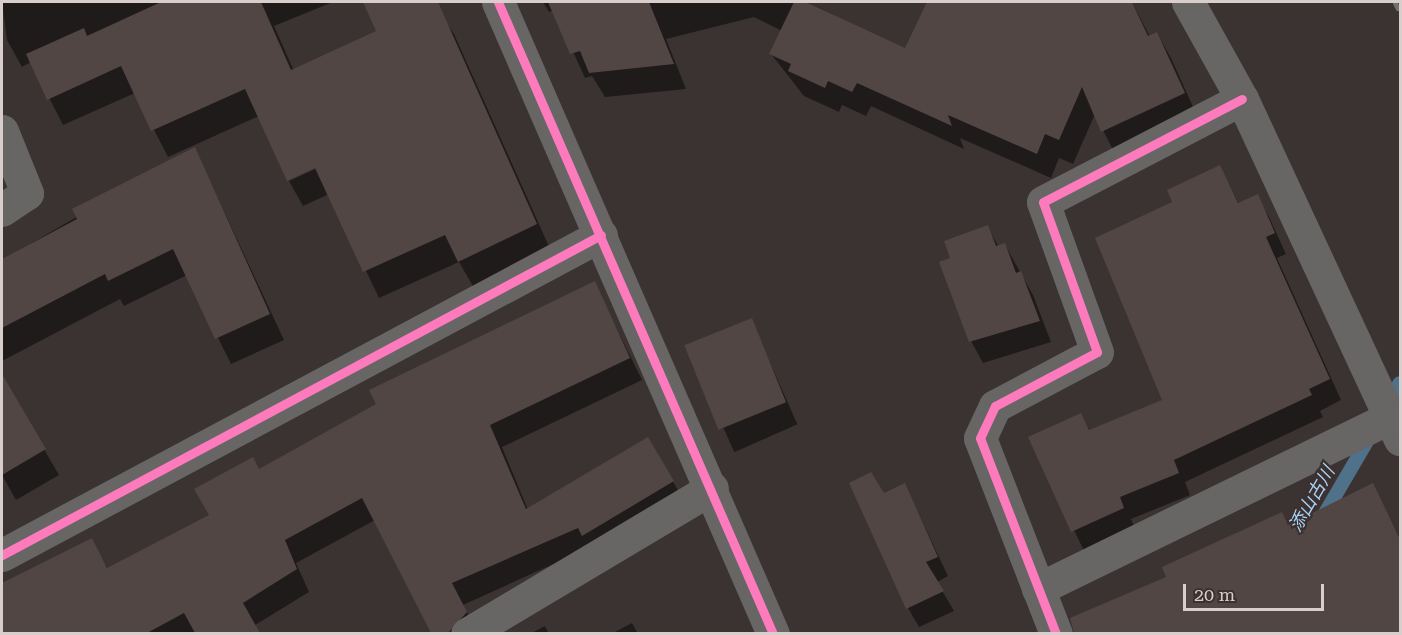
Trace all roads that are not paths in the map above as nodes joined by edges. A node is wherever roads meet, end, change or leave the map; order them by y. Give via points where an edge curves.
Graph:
1 (498, 2) edge
2 (1188, 2) edge
3 (1242, 99) junction
4 (2, 131) edge
5 (2, 210) edge
6 (601, 235) junction
7 (1396, 428) edge
8 (711, 488) junction
9 (2, 555) edge
10 (1038, 589) junction
11 (467, 633) edge
12 (773, 633) edge
13 (1056, 633) edge

1 - 6 street
2 - 3 street
3 - 7 street
3 - 10 street via 1043,202 1097,352 994,406 980,438
4 - 5 street via 27,193
6 - 8 street
6 - 9 street
7 - 10 street
8 - 11 street
8 - 12 street
10 - 13 street

